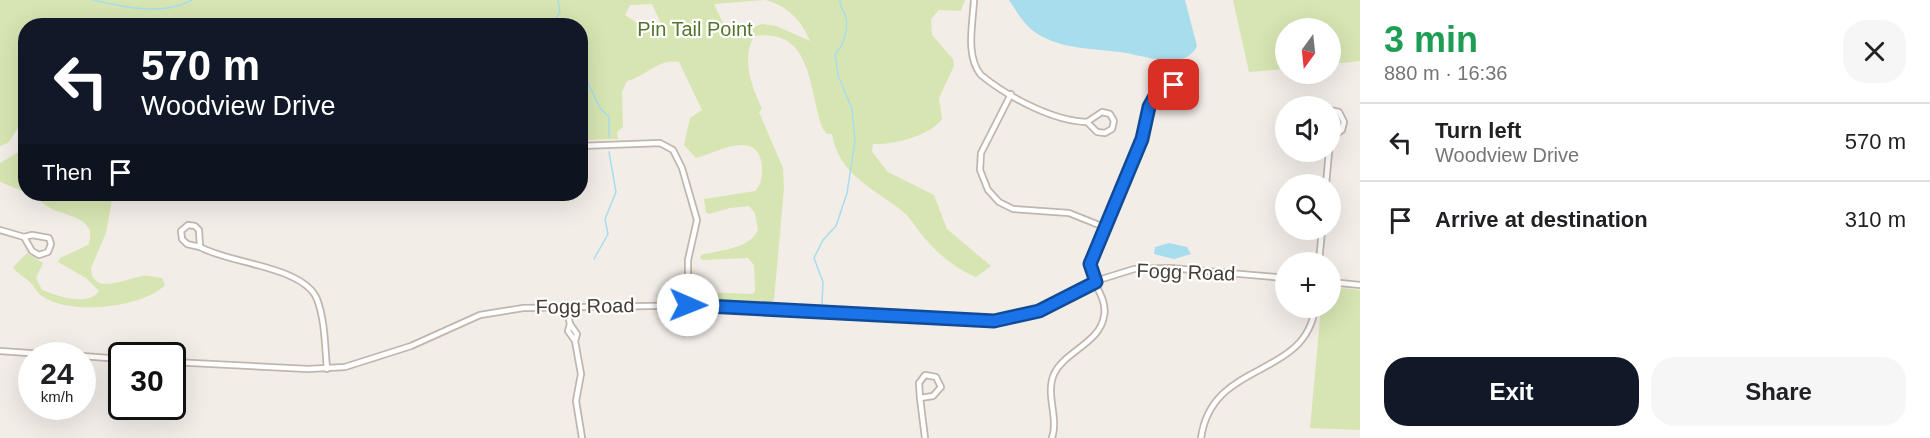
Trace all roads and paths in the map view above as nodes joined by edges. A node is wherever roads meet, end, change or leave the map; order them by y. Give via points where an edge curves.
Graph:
1 (974, 0) edge
2 (1011, 94) junction
3 (1154, 98) junction
4 (1341, 114) edge
5 (1087, 122) junction
6 (1341, 132) edge
7 (588, 146) edge
8 (1104, 227) junction
9 (0, 230) edge
10 (24, 237) junction
11 (200, 247) junction
12 (1275, 277) edge
13 (1096, 282) junction
14 (1341, 283) edge
15 (1360, 285) edge
16 (688, 305) junction
17 (566, 306) junction
18 (1312, 318) edge
19 (0, 351) edge
20 (18, 352) edge
21 (186, 363) edge
22 (327, 369) junction
23 (920, 399) junction
24 (582, 438) edge
25 (925, 438) edge
26 (1052, 438) edge
27 (1201, 438) edge

1 - 2 street via 974,63 981,75
2 - 5 street via 1056,117
2 - 8 street via 981,153 980,170 988,190 1013,209 1069,213
3 - 3 street via 1172,94 1174,85 1170,78 1161,76 1155,80
3 - 8 street via 1142,139
4 - 6 street
5 - 5 street via 1102,134 1110,131 1114,123 1112,116 1104,112
7 - 16 street via 655,143 673,150 697,220 688,260
8 - 13 street via 1090,264
9 - 10 street
10 - 10 street via 35,254 44,255 50,249 46,236
11 - 11 street via 183,240 180,233 184,226 198,228
11 - 22 street via 290,276 309,289 320,310
12 - 13 street, Fogg Road via 1150,267
13 - 16 street, Fogg Road via 1039,311 994,321
13 - 26 street via 1104,304 1103,321 1098,332 1053,376
14 - 15 street
16 - 17 street, Fogg Road
17 - 22 street, Fogg Road via 491,312 379,357
17 - 24 street via 570,324 576,329 581,374 576,400
18 - 27 street via 1307,332 1289,354 1239,379 1221,394 1209,413
19 - 20 street
21 - 22 street, Fogg Road
23 - 23 street via 921,377 929,374 938,378 939,392
23 - 25 street

